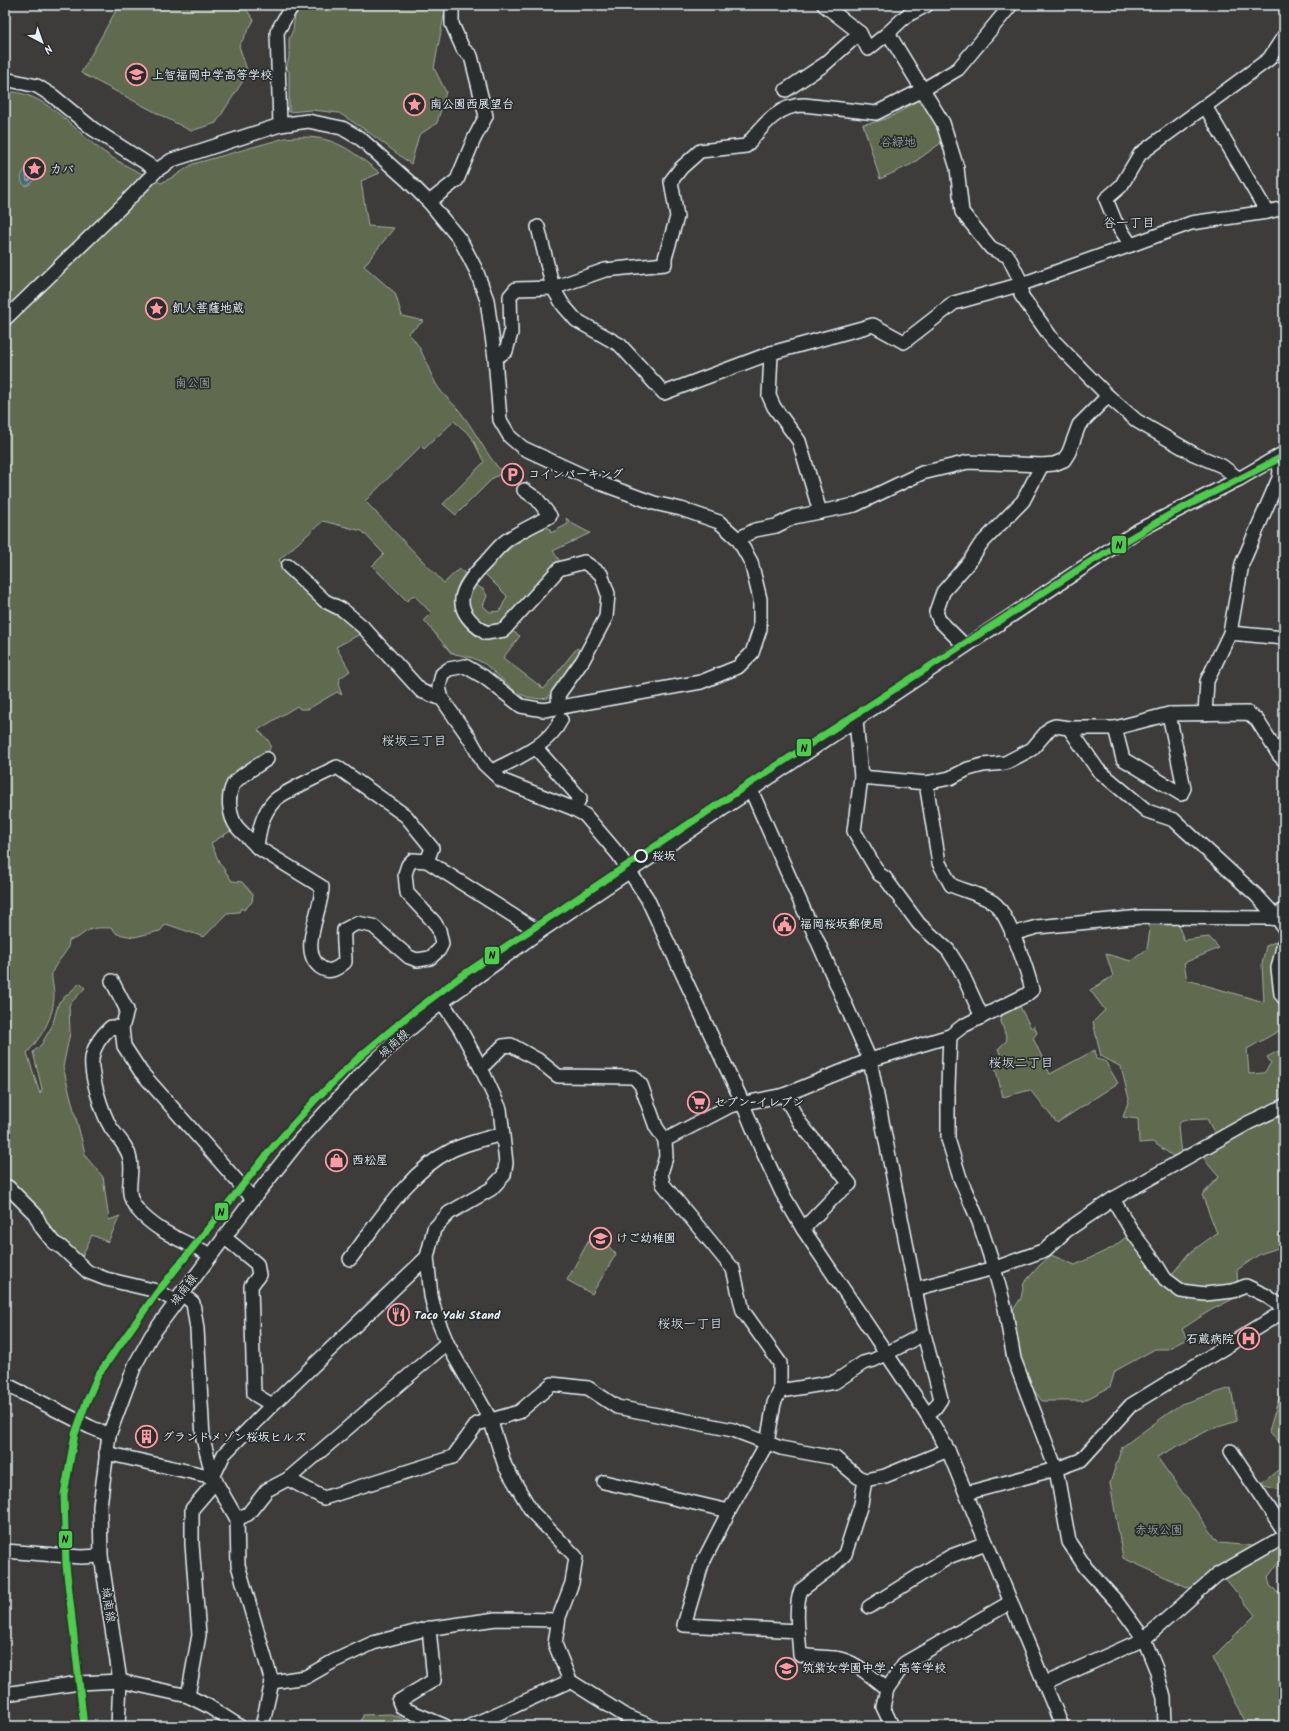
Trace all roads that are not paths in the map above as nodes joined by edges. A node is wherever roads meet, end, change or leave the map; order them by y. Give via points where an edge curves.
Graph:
1 (295, 5) edge
2 (452, 5) edge
3 (824, 5) edge
4 (927, 5) edge
5 (1011, 5) edge
6 (860, 33) junction
7 (888, 33) junction
8 (1284, 36) edge
9 (5, 79) edge
10 (924, 89) junction
11 (786, 90) dead end
12 (1205, 106) junction
13 (280, 125) junction
14 (157, 170) junction
15 (429, 202) junction
16 (1284, 208) edge
17 (1267, 212) junction
18 (538, 227) dead end
19 (1131, 245) junction
20 (1022, 284) junction
21 (553, 288) junction
22 (5, 319) edge
23 (771, 354) junction
24 (494, 358) junction
25 (1108, 396) junction
26 (1281, 455) edge
27 (1042, 465) junction
28 (1239, 479) junction
29 (524, 490) dead end
30 (820, 512) junction
31 (738, 539) junction
32 (288, 566) dead end
33 (1230, 633) junction
34 (1284, 638) edge
35 (966, 646) junction
36 (442, 699) junction
37 (560, 714) junction
38 (1169, 714) junction
39 (1205, 714) junction
40 (856, 719) junction
41 (1069, 728) junction
42 (1115, 728) junction
43 (536, 748) junction
44 (268, 758) dead end
45 (1284, 760) edge
46 (492, 771) junction
47 (861, 777) junction
48 (926, 783) junction
49 (751, 790) junction
50 (574, 809) junction
51 (257, 847) junction
52 (427, 861) junction
53 (629, 872) junction
54 (1282, 919) edge
55 (539, 932) junction
56 (1012, 934) junction
57 (1284, 943) edge
58 (112, 981) dead end
59 (1284, 998) edge
60 (442, 1002) junction
61 (982, 1017) junction
62 (122, 1028) junction
63 (950, 1036) junction
64 (870, 1060) junction
65 (481, 1068) junction
66 (784, 1095) junction
67 (742, 1104) junction
68 (1284, 1106) edge
69 (502, 1134) junction
70 (665, 1140) junction
71 (5, 1187) edge
72 (253, 1199) junction
73 (1113, 1199) junction
74 (803, 1229) junction
75 (224, 1237) junction
76 (211, 1256) junction
77 (427, 1257) junction
78 (350, 1259) dead end
79 (994, 1268) junction
80 (915, 1290) junction
81 (179, 1297) junction
82 (1284, 1310) edge
83 (924, 1334) junction
84 (447, 1343) junction
85 (887, 1354) junction
86 (5, 1384) edge
87 (780, 1391) junction
88 (272, 1405) junction
89 (926, 1414) junction
90 (490, 1419) junction
91 (109, 1435) junction
92 (767, 1443) junction
93 (948, 1450) junction
94 (1231, 1451) dead end
95 (106, 1453) junction
96 (1056, 1469) junction
97 (215, 1479) junction
98 (288, 1479) junction
99 (865, 1480) junction
100 (604, 1482) dead end
101 (966, 1493) junction
102 (729, 1511) junction
103 (237, 1519) junction
104 (1284, 1531) edge
105 (1284, 1536) edge
106 (986, 1543) junction
107 (5, 1550) edge
108 (101, 1556) junction
109 (1011, 1602) junction
110 (869, 1607) dead end
111 (558, 1620) junction
112 (429, 1628) junction
113 (798, 1631) junction
114 (1144, 1639) junction
115 (120, 1681) junction
116 (570, 1681) junction
117 (272, 1682) junction
118 (1044, 1684) junction
119 (887, 1689) junction
120 (5, 1694) edge
121 (188, 1696) junction
122 (622, 1721) edge
123 (118, 1726) edge
124 (239, 1726) edge
125 (262, 1726) edge
126 (445, 1726) edge
127 (470, 1726) edge
128 (650, 1726) edge
129 (892, 1726) edge
130 (1062, 1726) edge
131 (1165, 1726) edge

1 - 13 street via 277,32
2 - 15 street via 452,24 463,49 471,56 486,116 457,180
3 - 6 street
4 - 7 street via 906,16
5 - 10 street via 958,69
6 - 7 street via 868,49
6 - 11 street via 825,64
7 - 10 street
8 - 12 street via 1269,59
9 - 14 street via 37,86 93,129
10 - 20 street via 943,123 949,142 957,168 962,212 991,248 1008,256
10 - 21 street via 876,113 793,105 770,117 746,146 700,151 671,181 677,217 665,264 605,270
12 - 17 street
12 - 19 street via 1140,154 1121,186 1106,199 1115,222
13 - 14 street via 172,160
13 - 15 street via 308,121 342,128 361,139 381,156
14 - 22 street
15 - 24 street via 461,241 476,270 487,300
16 - 17 street
17 - 19 street via 1191,223
18 - 21 street
19 - 20 street
20 - 23 street via 954,303 904,342 873,325
20 - 25 street via 1021,295 1053,340
21 - 23 street via 563,306 576,320 620,345 664,393
21 - 24 street via 516,289 510,296 511,333 506,351
23 - 30 street via 769,396 799,441
24 - 31 street via 500,420 510,437 523,448 590,479 654,504 681,509 719,522
25 - 27 street via 1079,425 1064,460
25 - 28 street via 1137,421 1194,454 1222,466
26 - 28 street, 城南線
26 - 33 street via 1279,478 1242,564
27 - 30 street via 968,462 922,473 854,505
27 - 35 street via 1024,501 980,545 970,561 943,592 936,612 939,620
28 - 35 street, 城南線 via 1139,530
29 - 37 street via 537,499 550,516 506,540 473,575 461,598 464,613 474,625 486,633 504,630 559,569 584,562 601,574 608,594 606,617 583,660 558,695
30 - 31 street via 794,517 776,526 755,530
31 - 37 street via 751,562 760,599 760,629 752,653 738,667 701,682
32 - 36 street via 325,601 343,610 363,627 421,691
33 - 34 street
33 - 39 street via 1207,681
35 - 40 street, 城南線
36 - 37 street via 439,688 442,674 449,669 465,666 484,677 521,706
36 - 46 street via 484,764
37 - 43 street via 558,726
38 - 39 street
38 - 42 street
38 - 42 street via 1184,788 1181,794 1123,759
39 - 45 street via 1248,713 1257,720
40 - 47 street
40 - 49 street, 城南線
41 - 42 street
41 - 48 street via 1050,728 1032,749 1005,763 983,765 950,778
41 - 54 street via 1098,770 1148,811 1174,820
43 - 46 street
43 - 50 street via 580,798
44 - 51 street via 233,785 230,800 231,813 237,826
46 - 50 street via 501,780
47 - 48 street
47 - 61 street via 854,830 879,874 885,878 919,924 948,950 960,969
48 - 56 street via 940,864 951,886 993,902 1000,909
49 - 53 street, 城南線
49 - 64 street
50 - 53 street via 585,815 618,854
51 - 52 street via 262,818 274,799 337,767 406,816 432,848
51 - 52 street via 322,887 310,953 315,963 324,970 336,970 345,962 342,941 344,930 357,923 373,926 409,957 417,960 430,958 439,950 442,944 439,930 407,893 405,874 408,865 413,860
52 - 55 street
53 - 55 street, 城南線
53 - 67 street via 647,898
54 - 56 street via 1141,917 1037,927
55 - 60 street, 城南線
56 - 61 street via 1032,990
57 - 59 street via 1278,968
58 - 62 street via 127,1010
60 - 65 street
60 - 72 street, 城南線 via 356,1078 299,1141
61 - 63 street
62 - 72 street via 124,1046 141,1072
62 - 76 street via 111,1027 102,1035 92,1058 104,1114 130,1158 131,1173 128,1187 131,1198 136,1208 163,1232
63 - 64 street
63 - 79 street via 948,1139
64 - 66 street
64 - 80 street
65 - 69 street via 500,1109
65 - 70 street via 503,1046 511,1044 558,1076 634,1077 642,1085 656,1127
66 - 67 street
66 - 74 street via 800,1123 850,1184
67 - 70 street via 730,1106
67 - 74 street via 782,1193
68 - 73 street via 1248,1123
69 - 77 street via 506,1163 504,1175 491,1189 449,1213 434,1229
69 - 78 street via 450,1151 423,1169
70 - 87 street via 666,1157 661,1173 663,1184 734,1269 743,1311 780,1363
71 - 81 street via 36,1214 42,1228 54,1243 88,1272
72 - 75 street, 城南線
73 - 79 street via 1067,1230 1045,1250
73 - 82 street via 1133,1234 1165,1279 1181,1291 1205,1294 1234,1291 1246,1286 1265,1295
74 - 85 street
75 - 76 street, 城南線
75 - 88 street via 256,1264 259,1275 251,1286 254,1394
76 - 81 street, 城南線
77 - 84 street via 431,1296
77 - 88 street
79 - 80 street
79 - 96 street via 1005,1308 1014,1359
80 - 83 street
81 - 91 street, 城南線 via 150,1336 135,1365
81 - 97 street via 193,1303 203,1439
82 - 96 street via 1132,1405 1080,1460
83 - 85 street
83 - 89 street via 941,1400
84 - 90 street
84 - 98 street
85 - 87 street via 863,1363 835,1382
85 - 89 street
86 - 91 street
87 - 92 street via 774,1403
88 - 97 street via 224,1454
89 - 93 street
90 - 92 street via 519,1412 552,1384 588,1388 617,1407 733,1430
90 - 98 street via 477,1424 453,1456 324,1498
90 - 111 street via 505,1466 532,1512 576,1557 572,1583
91 - 95 street, 城南線
92 - 99 street via 835,1458
92 - 102 street
93 - 99 street via 885,1476
93 - 101 street
94 - 104 street
95 - 97 street
95 - 108 street, 城南線 via 100,1506
96 - 101 street
96 - 114 street via 1069,1542 1086,1568 1116,1601
97 - 103 street
97 - 121 street via 192,1509 199,1635
98 - 103 street via 267,1490 248,1514
99 - 113 street via 861,1504 846,1554 798,1595
100 - 102 street
101 - 106 street
102 - 113 street via 702,1564 684,1625
103 - 117 street via 238,1565
105 - 114 street via 1217,1574
106 - 109 street
106 - 110 street via 936,1564
107 - 108 street via 81,1557
108 - 115 street, 城南線
109 - 118 street
109 - 119 street via 905,1663
111 - 112 street via 496,1619
111 - 116 street via 555,1644
112 - 117 street via 373,1643 306,1676
112 - 126 street via 434,1680 399,1701 402,1708
113 - 119 street via 800,1655 849,1662
114 - 118 street
114 - 131 street via 1164,1698
115 - 120 street via 79,1683
115 - 121 street
115 - 123 street, 城南線
116 - 122 street
116 - 127 street
117 - 125 street
118 - 130 street
119 - 129 street via 884,1707
121 - 124 street
122 - 128 street

